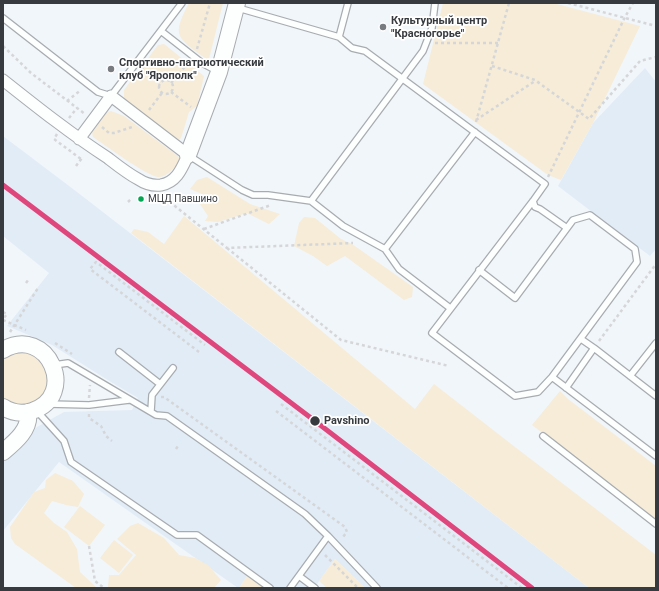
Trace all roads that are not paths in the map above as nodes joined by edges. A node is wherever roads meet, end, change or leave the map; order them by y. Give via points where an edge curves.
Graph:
1 (182, 3) edge
2 (348, 3) edge
3 (435, 3) edge
4 (236, 5) edge
5 (3, 18) edge
6 (161, 30) junction
7 (339, 37) junction
8 (219, 72) junction
9 (402, 79) junction
10 (3, 80) edge
11 (111, 96) junction
12 (474, 132) junction
13 (80, 139) junction
14 (188, 155) junction
15 (311, 201) junction
16 (533, 201) junction
17 (567, 228) junction
18 (385, 249) junction
19 (479, 270) junction
20 (450, 308) junction
21 (581, 339) junction
22 (656, 343) edge
23 (594, 348) junction
24 (3, 350) edge
25 (119, 352) dead end
26 (53, 365) junction
27 (173, 368) dead end
28 (630, 376) junction
29 (552, 377) junction
30 (160, 384) junction
31 (566, 388) junction
32 (656, 396) edge
33 (130, 400) junction
34 (3, 407) edge
35 (36, 409) junction
36 (151, 411) junction
37 (543, 436) dead end
38 (3, 452) edge
39 (656, 456) edge
40 (656, 524) edge
41 (328, 536) junction
42 (299, 576) junction
43 (270, 588) edge
44 (290, 588) edge
45 (315, 588) edge
46 (377, 588) edge

1 - 6 lane
2 - 7 lane
3 - 9 lane via 432,28 423,51
4 - 7 lane
4 - 8 street
5 - 11 lane via 88,85 98,92
6 - 8 lane via 202,63
6 - 11 lane
7 - 9 lane via 352,48 365,51
8 - 14 street
9 - 12 lane
9 - 15 lane
10 - 13 street
11 - 13 street
11 - 14 street
12 - 16 lane via 545,184
12 - 18 lane
13 - 14 street via 138,179 151,184 160,185 172,181 179,174
14 - 15 lane via 253,195 268,194
15 - 18 lane via 343,226
16 - 17 lane via 535,207
16 - 19 lane
17 - 19 lane via 515,298
17 - 21 lane via 573,220 590,215 635,249 637,262
18 - 20 lane via 399,269
19 - 20 lane
20 - 29 lane via 432,333 515,396 538,392
21 - 23 lane
21 - 29 lane
22 - 28 lane
23 - 28 lane
23 - 31 lane
24 - 26 street via 20,344 28,345 43,352
25 - 30 lane
26 - 33 lane via 68,363
26 - 35 street via 56,382 50,397
27 - 30 lane
28 - 32 lane
29 - 31 lane
30 - 36 lane via 152,395
31 - 39 lane
33 - 35 lane
33 - 36 lane
34 - 35 street via 12,412
35 - 38 street via 29,418 25,430
35 - 43 lane via 64,442 71,462 177,535 197,535
36 - 41 lane via 156,415 167,416 254,477 305,514
37 - 40 lane
41 - 42 lane
41 - 46 lane
42 - 44 lane
42 - 45 lane

